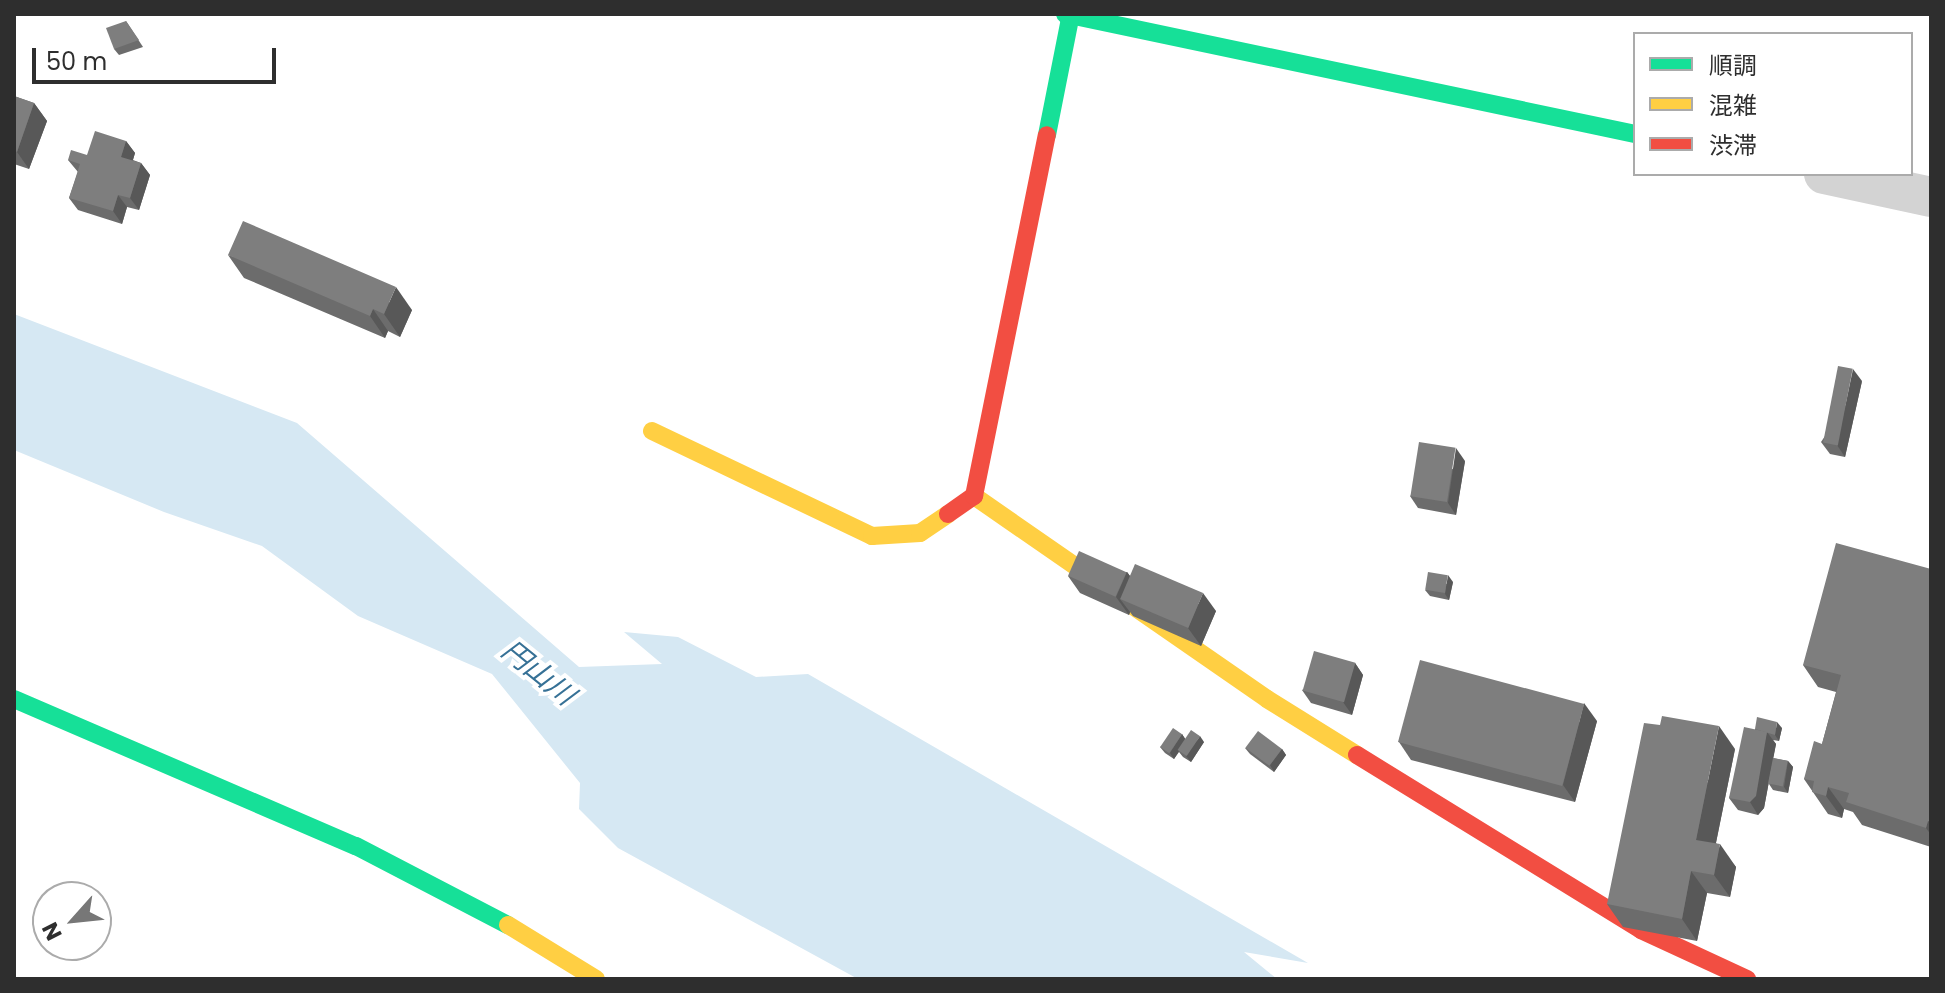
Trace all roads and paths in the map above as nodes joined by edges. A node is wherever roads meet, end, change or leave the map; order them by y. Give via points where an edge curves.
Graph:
1 (1069, 14) edge
2 (1633, 134) edge
3 (1833, 176) edge
4 (1931, 197) edge
5 (652, 431) dead end
6 (974, 496) junction
7 (14, 699) edge
8 (596, 979) edge
9 (1747, 979) edge

1 - 2 street
1 - 6 street
3 - 4 street
5 - 6 street via 872,536 920,533
6 - 9 street via 1267,699 1641,930
7 - 8 street via 356,846 545,944

